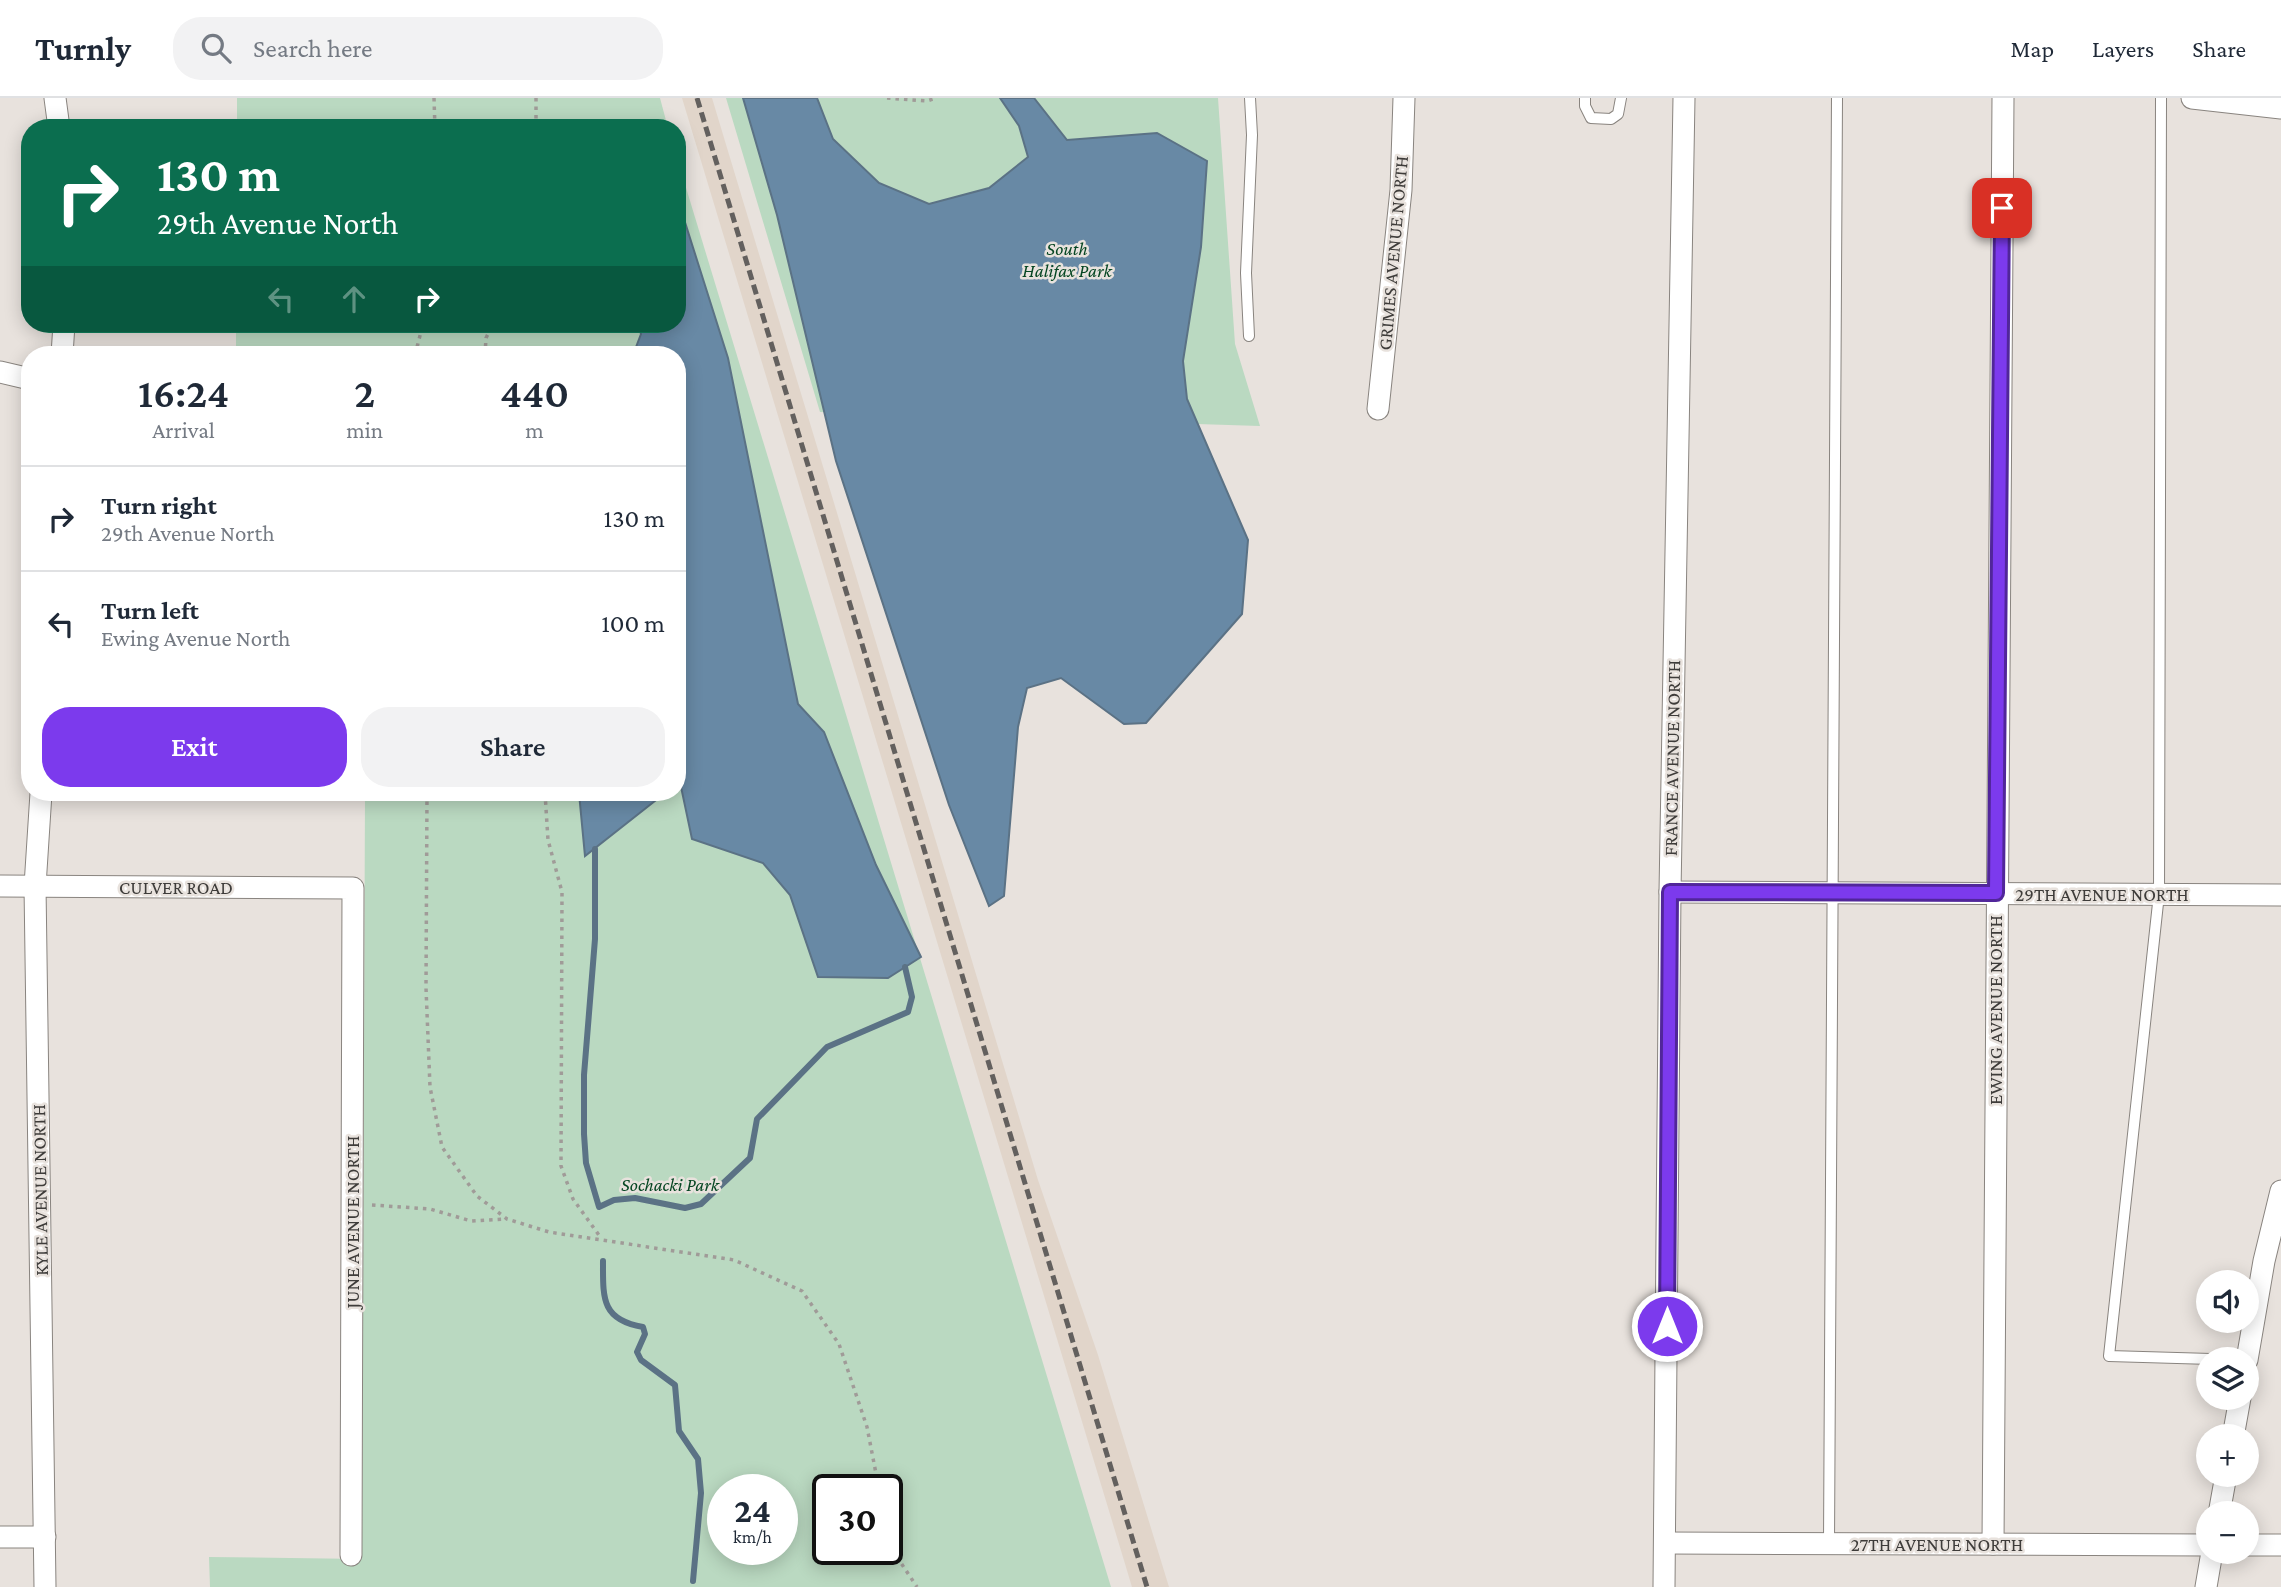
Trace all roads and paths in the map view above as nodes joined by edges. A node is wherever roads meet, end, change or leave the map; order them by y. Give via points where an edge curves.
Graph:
1 (55, 98) edge
2 (434, 98) edge
3 (536, 98) edge
4 (887, 98) edge
5 (936, 98) edge
6 (1250, 98) edge
7 (1404, 98) edge
8 (1585, 98) edge
9 (1621, 98) edge
10 (1684, 98) edge
11 (1837, 98) edge
12 (2003, 98) edge
13 (2161, 98) edge
14 (2192, 98) edge
15 (2281, 108) edge
16 (58, 119) edge
17 (435, 119) edge
18 (536, 119) edge
19 (1249, 335) dead end
20 (0, 372) edge
21 (21, 377) edge
22 (1378, 409) dead end
23 (40, 801) edge
24 (426, 801) edge
25 (546, 801) edge
26 (0, 886) edge
27 (35, 886) junction
28 (353, 888) joint
29 (1670, 892) junction
30 (1832, 892) junction
31 (1996, 893) junction
32 (2159, 894) junction
33 (2281, 895) edge
34 (2281, 1191) edge
35 (352, 1205) junction
36 (507, 1219) junction
37 (601, 1238) junction
38 (2248, 1347) edge
39 (2196, 1359) edge
40 (876, 1474) edge
41 (0, 1537) edge
42 (45, 1537) junction
43 (1665, 1542) junction
44 (1829, 1543) junction
45 (1993, 1544) junction
46 (2196, 1545) edge
47 (2259, 1545) edge
48 (2281, 1545) edge
49 (351, 1555) dead end
50 (2210, 1564) edge
51 (902, 1565) edge
52 (45, 1587) edge
53 (917, 1587) edge
54 (1664, 1587) edge
55 (2206, 1587) edge

1 - 16 street
2 - 17 path
3 - 18 path
4 - 5 path
6 - 19 lane
7 - 22 street, GRIMES AVENUE NORTH via 1401,190
8 - 9 lane via 1591,118 1602,120 1618,114
10 - 29 street, FRANCE AVENUE NORTH
11 - 30 lane
12 - 31 street, EWING AVENUE NORTH
13 - 32 lane
14 - 15 street
20 - 21 street
23 - 27 street, KYLE AVENUE NORTH
24 - 36 path via 426,988 432,1099 442,1147 477,1196
25 - 37 path via 548,839 562,892 561,1166 573,1199
26 - 27 street, CULVER ROAD
27 - 28 street, CULVER ROAD
27 - 42 street, KYLE AVENUE NORTH
28 - 35 street, JUNE AVENUE NORTH
29 - 30 street, 29TH AVENUE NORTH
29 - 43 street, FRANCE AVENUE NORTH
30 - 31 street, 29TH AVENUE NORTH
30 - 44 lane
31 - 32 street, 29TH AVENUE NORTH
31 - 45 street, EWING AVENUE NORTH
32 - 33 street, 29TH AVENUE NORTH
32 - 39 lane via 2109,1356
34 - 38 street
35 - 36 path via 430,1209 471,1221
35 - 49 street, JUNE AVENUE NORTH
36 - 37 path via 549,1233
37 - 40 path via 734,1260 802,1291 839,1344 867,1427
41 - 42 street
42 - 52 street, KYLE AVENUE NORTH
43 - 44 street, 27TH AVENUE NORTH
43 - 54 street, FRANCE AVENUE NORTH
44 - 45 street, 27TH AVENUE NORTH
45 - 46 street, 27TH AVENUE NORTH
47 - 48 street
50 - 55 street
51 - 53 path

